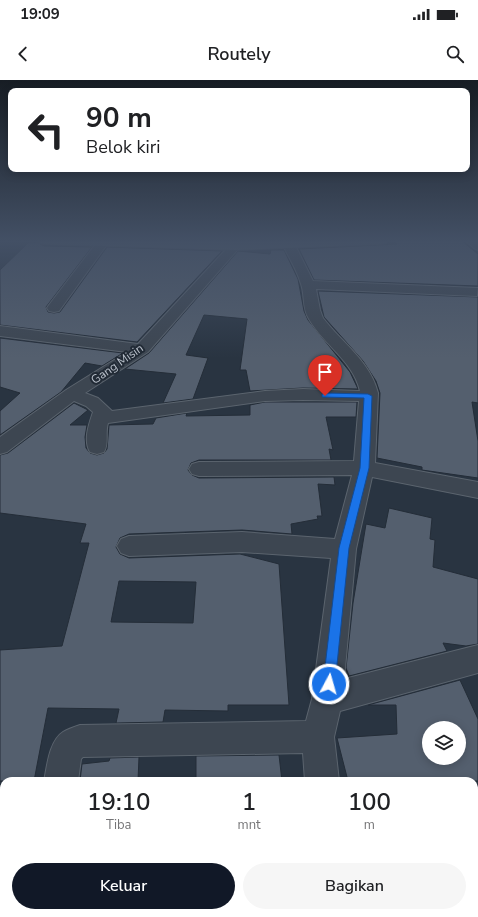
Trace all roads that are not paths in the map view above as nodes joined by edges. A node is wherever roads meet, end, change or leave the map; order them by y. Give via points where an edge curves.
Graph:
1 (75, 280) edge
2 (205, 280) edge
3 (306, 280) edge
4 (308, 285) junction
5 (477, 292) edge
6 (54, 308) dead end
7 (0, 331) edge
8 (142, 348) junction
9 (72, 394) junction
10 (368, 396) junction
11 (102, 418) junction
12 (0, 447) edge
13 (97, 447) dead end
14 (364, 468) junction
15 (199, 469) dead end
16 (478, 490) edge
17 (128, 546) dead end
18 (344, 548) junction
19 (478, 659) edge
20 (327, 699) junction
21 (318, 737) junction
22 (62, 777) edge
23 (322, 777) edge

1 - 6 street
2 - 8 street, Gang Misin
3 - 4 street
4 - 5 street
4 - 10 street via 310,302 316,318 362,373 368,386
7 - 8 street
8 - 9 street, Gang Misin
9 - 11 street via 102,409
9 - 12 street, Gang Misin
10 - 11 street via 267,396 220,400
10 - 14 street
11 - 13 street via 97,428
14 - 15 street
14 - 16 street
14 - 18 street
17 - 18 street via 242,542
18 - 20 street
19 - 20 street
20 - 21 street
21 - 22 street via 80,741 73,743 67,750
21 - 23 street

